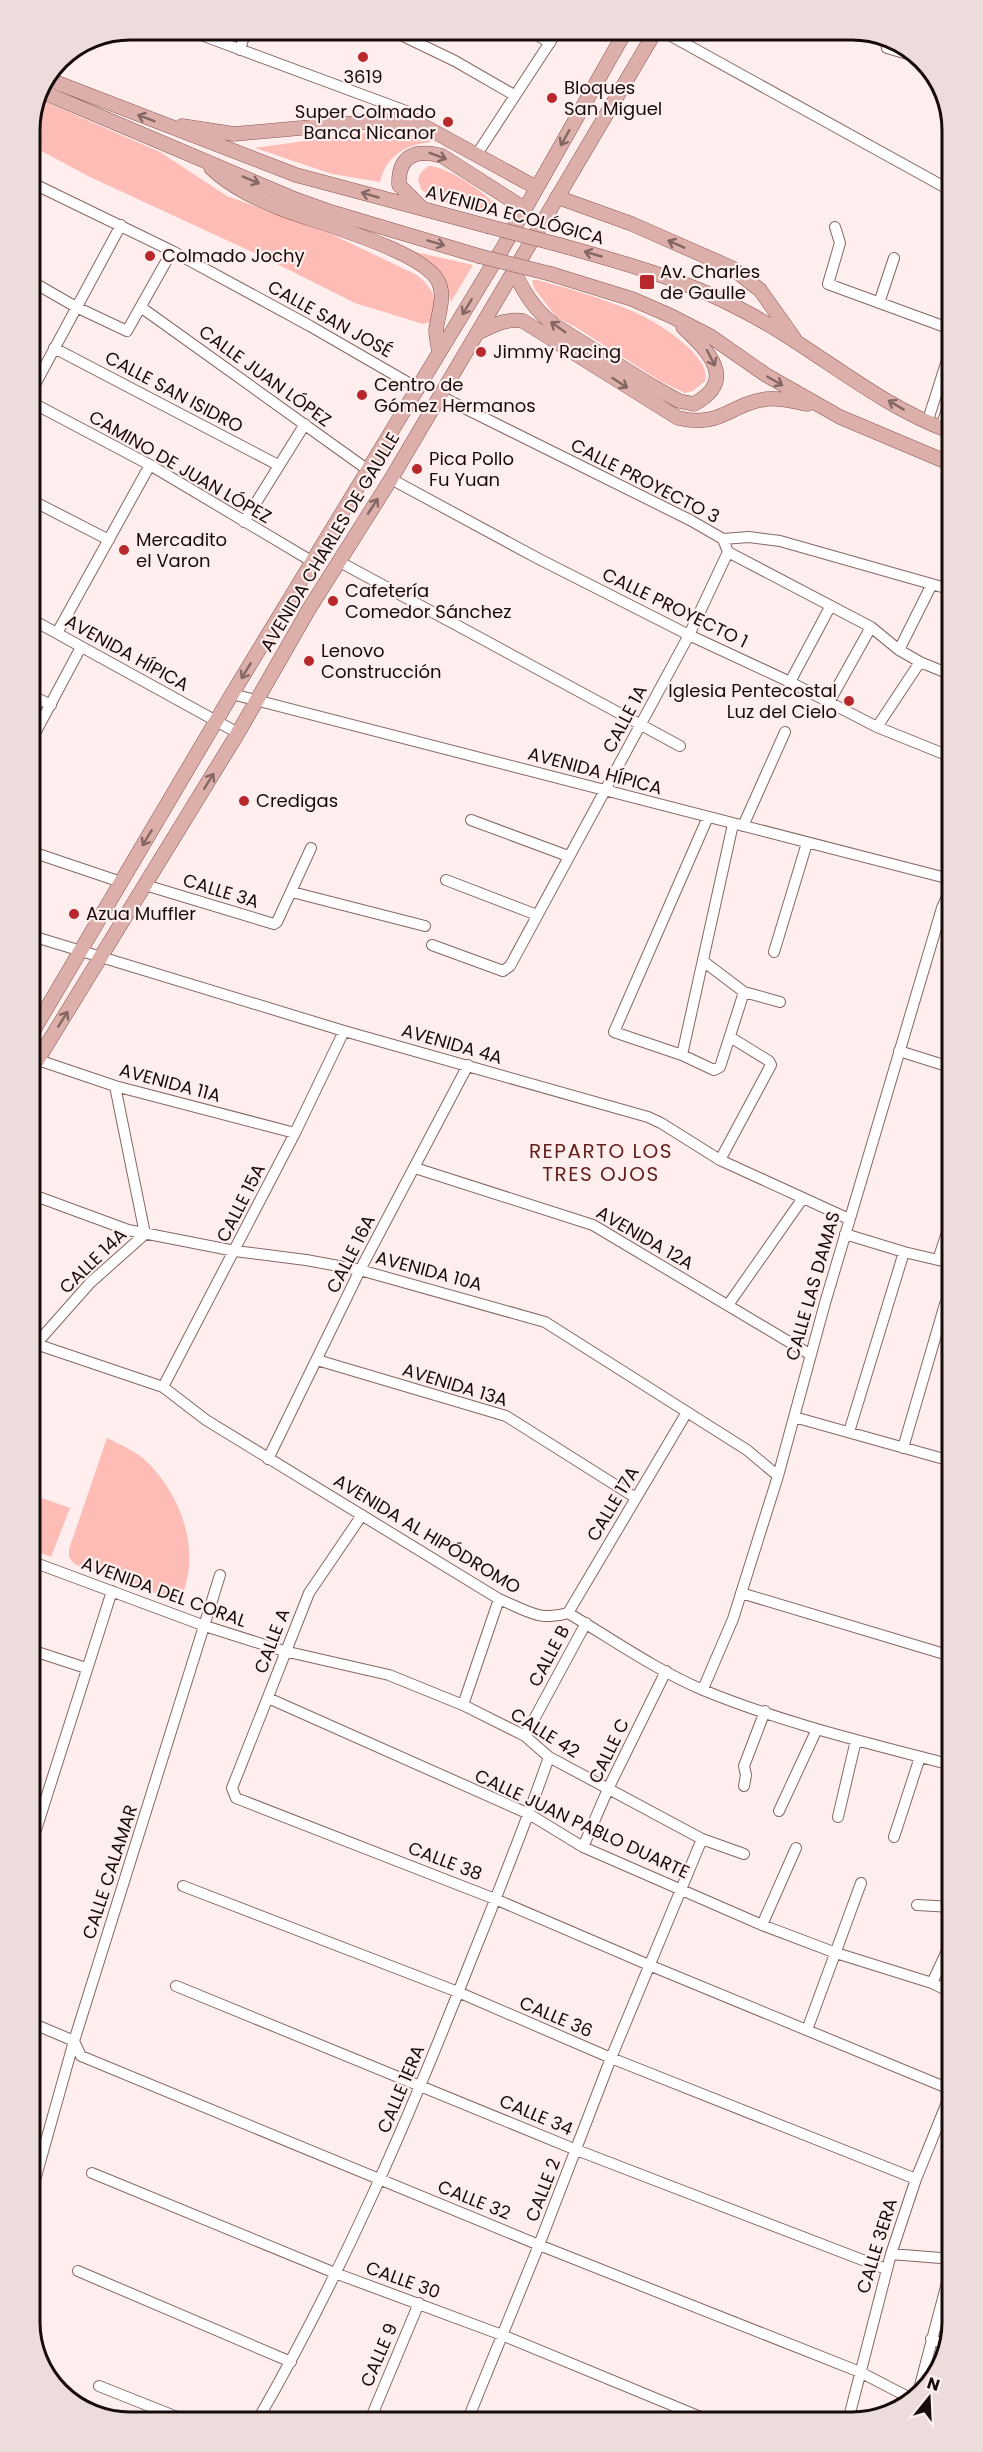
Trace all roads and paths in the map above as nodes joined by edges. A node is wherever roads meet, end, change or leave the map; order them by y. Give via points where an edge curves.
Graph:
1 (215, 40) edge
2 (243, 40) edge
3 (412, 40) edge
4 (546, 41) edge
5 (620, 41) edge
6 (650, 41) edge
7 (680, 41) edge
8 (550, 43) joint
9 (240, 50) junction
10 (55, 82) edge
11 (49, 95) edge
12 (514, 95) junction
13 (422, 125) junction
14 (167, 126) junction
15 (477, 154) junction
16 (201, 159) junction
17 (942, 186) edge
18 (41, 187) edge
19 (537, 188) junction
20 (557, 197) junction
21 (525, 209) junction
22 (425, 211) junction
23 (121, 225) junction
24 (835, 227) dead end
25 (172, 251) junction
26 (894, 258) dead end
27 (514, 272) junction
28 (41, 288) edge
29 (879, 303) junction
30 (76, 307) junction
31 (142, 308) junction
32 (671, 316) junction
33 (942, 326) edge
34 (477, 333) junction
35 (799, 344) junction
36 (54, 348) junction
37 (439, 352) junction
38 (41, 373) edge
39 (942, 376) edge
40 (419, 389) junction
41 (440, 396) junction
42 (820, 406) junction
43 (41, 407) edge
44 (927, 423) junction
45 (305, 424) junction
46 (942, 429) edge
47 (942, 460) edge
48 (150, 465) junction
49 (278, 465) junction
50 (368, 470) junction
51 (391, 479) junction
52 (41, 505) edge
53 (244, 522) junction
54 (723, 539) junction
55 (109, 540) junction
56 (728, 552) junction
57 (338, 561) junction
58 (313, 562) junction
59 (932, 584) junction
60 (942, 587) edge
61 (830, 607) junction
62 (41, 624) edge
63 (870, 627) junction
64 (57, 633) junction
65 (689, 635) junction
66 (81, 647) junction
67 (899, 650) junction
68 (920, 662) junction
69 (942, 671) edge
70 (790, 682) junction
71 (232, 694) junction
72 (41, 700) edge
73 (256, 700) junction
74 (828, 704) junction
75 (51, 705) junction
76 (216, 721) junction
77 (41, 723) edge
78 (640, 725) junction
79 (876, 727) junction
80 (785, 732) dead end
81 (238, 733) junction
82 (680, 746) dead end
83 (942, 753) edge
84 (606, 791) junction
85 (708, 818) junction
86 (471, 820) dead end
87 (738, 825) junction
88 (807, 843) junction
89 (311, 848) dead end
90 (41, 855) edge
91 (568, 856) junction
92 (942, 877) edge
93 (446, 880) dead end
94 (121, 882) junction
95 (145, 885) junction
96 (292, 892) junction
97 (942, 908) edge
98 (537, 915) junction
99 (424, 926) dead end
100 (41, 939) edge
101 (432, 945) dead end
102 (81, 951) junction
103 (774, 952) dead end
104 (101, 958) junction
105 (703, 961) junction
106 (744, 992) junction
107 (780, 1002) dead end
108 (41, 1019) edge
109 (344, 1031) junction
110 (730, 1037) junction
111 (899, 1051) junction
112 (41, 1055) edge
113 (682, 1055) junction
114 (942, 1064) edge
115 (468, 1065) junction
116 (41, 1066) edge
117 (115, 1086) junction
118 (295, 1133) junction
119 (720, 1160) junction
120 (415, 1168) junction
121 (41, 1197) edge
122 (803, 1198) junction
123 (849, 1219) junction
124 (145, 1234) junction
125 (845, 1234) junction
126 (942, 1248) edge
127 (234, 1251) junction
128 (904, 1252) junction
129 (938, 1260) junction
130 (942, 1261) edge
131 (360, 1270) junction
132 (728, 1305) junction
133 (942, 1314) edge
134 (40, 1336) edge
135 (40, 1345) edge
136 (811, 1355) junction
137 (317, 1360) junction
138 (162, 1387) junction
139 (687, 1412) junction
140 (794, 1417) junction
141 (849, 1432) junction
142 (903, 1448) junction
143 (268, 1459) junction
144 (942, 1459) edge
145 (778, 1476) junction
146 (636, 1497) junction
147 (362, 1515) junction
148 (40, 1565) edge
149 (220, 1575) dead end
150 (112, 1591) junction
151 (741, 1593) junction
152 (500, 1599) junction
153 (568, 1613) junction
154 (586, 1623) junction
155 (205, 1626) junction
156 (284, 1651) junction
157 (40, 1653) edge
158 (942, 1653) edge
159 (86, 1668) junction
160 (666, 1671) junction
161 (702, 1689) junction
162 (268, 1698) junction
163 (463, 1706) junction
164 (765, 1711) junction
165 (818, 1730) junction
166 (525, 1736) junction
167 (856, 1740) junction
168 (549, 1757) junction
169 (920, 1757) junction
170 (942, 1762) edge
171 (744, 1785) dead end
172 (232, 1788) joint
173 (608, 1789) junction
174 (779, 1811) dead end
175 (529, 1814) junction
176 (40, 1816) edge
177 (838, 1816) dead end
178 (894, 1837) dead end
179 (702, 1839) junction
180 (584, 1847) junction
181 (796, 1848) dead end
182 (744, 1854) dead end
183 (861, 1883) dead end
184 (183, 1886) dead end
185 (682, 1889) junction
186 (495, 1899) junction
187 (917, 1905) dead end
188 (942, 1906) edge
189 (762, 1925) junction
190 (836, 1953) junction
191 (942, 1962) edge
192 (649, 1965) junction
193 (932, 1983) junction
194 (176, 1986) dead end
195 (942, 1988) edge
196 (459, 1992) junction
197 (40, 2027) edge
198 (807, 2030) junction
199 (74, 2041) junction
200 (611, 2058) junction
201 (421, 2085) junction
202 (942, 2086) edge
203 (942, 2115) edge
204 (576, 2150) junction
205 (40, 2162) edge
206 (92, 2173) dead end
207 (916, 2179) junction
208 (380, 2180) junction
209 (539, 2245) junction
210 (891, 2254) junction
211 (942, 2258) edge
212 (886, 2269) junction
213 (78, 2271) dead end
214 (335, 2273) junction
215 (942, 2299) edge
216 (419, 2303) junction
217 (502, 2335) junction
218 (931, 2339) junction
219 (940, 2342) edge
220 (291, 2362) junction
221 (924, 2368) edge
222 (860, 2372) junction
223 (99, 2386) dead end
224 (899, 2392) edge
225 (162, 2411) edge
226 (262, 2411) edge
227 (374, 2411) edge
228 (471, 2411) edge
229 (688, 2412) edge
230 (850, 2412) edge

1 - 9 street
2 - 9 street
3 - 12 street
4 - 8 street
5 -> 19 main road, AVENIDA CHARLES DE GAULLE
6 - 20 main road, AVENIDA CHARLES DE GAULLE
7 - 17 street
8 - 12 street
9 - 13 street via 406,111
14 -> 10 main road, AVENIDA ECOLÓGICA
11 - 16 main road
12 - 15 street
13 - 14 main road via 367,122 234,134
13 - 15 main road
22 -> 14 main road, AVENIDA ECOLÓGICA via 296,175
15 - 19 main road
16 -> 32 main road, bridge via 331,212 551,274 632,299
16 - 37 main road via 244,192 408,255 428,268 441,291 436,333
18 - 23 street, CALLE SAN JOSÉ
19 - 21 main road, AVENIDA CHARLES DE GAULLE
20 - 27 main road, AVENIDA CHARLES DE GAULLE
35 -> 20 main road via 760,290 732,268 632,224
22 -> 21 main road via 405,194 398,173 405,160 427,152 442,156
21 -> 37 main road, AVENIDA CHARLES DE GAULLE
35 -> 22 main road, AVENIDA ECOLÓGICA, bridge via 741,309 652,271
23 - 25 street, CALLE SAN JOSÉ
23 - 30 street
24 - 29 street via 840,243 828,284
25 - 31 street
25 - 40 street, CALLE SAN JOSÉ
26 - 29 street
32 -> 27 main road via 706,349 715,364 717,377 712,392 694,404 679,401 652,386 555,325 528,300
27 - 34 main road, AVENIDA CHARLES DE GAULLE
28 - 30 street
29 - 33 street
30 - 31 street via 127,331
30 - 36 street
31 - 45 street, CALLE JUAN LÓPEZ
32 -> 42 main road via 710,336
34 - 41 main road, AVENIDA CHARLES DE GAULLE
34 -> 42 main road via 504,321 523,321 678,418 692,421 715,419 768,398
44 -> 35 main road, AVENIDA ECOLÓGICA
36 - 38 street
36 - 49 street, CALLE SAN ISIDRO
37 - 40 main road, AVENIDA CHARLES DE GAULLE
39 - 44 street
40 - 50 main road, AVENIDA CHARLES DE GAULLE
41 - 51 main road, AVENIDA CHARLES DE GAULLE
41 - 54 street, CALLE PROYECTO 3
42 - 47 main road
43 - 48 street, CAMINO DE JUAN LÓPEZ
44 - 46 main road, AVENIDA ECOLÓGICA
45 - 49 street
45 - 50 street, CALLE JUAN LÓPEZ
48 - 53 street, CAMINO DE JUAN LÓPEZ
48 - 55 street
49 - 53 street
50 - 58 main road, AVENIDA CHARLES DE GAULLE
57 -> 51 main road, AVENIDA CHARLES DE GAULLE
51 - 65 street, CALLE PROYECTO 1
52 - 55 street
53 - 58 street, CAMINO DE JUAN LÓPEZ
54 - 56 street
54 - 59 street, CALLE PROYECTO 3 via 780,541
55 - 64 street
56 - 61 street
56 - 65 street, CALLE 1A
57 - 73 main road, AVENIDA CHARLES DE GAULLE
57 - 78 street
58 -> 71 main road, AVENIDA CHARLES DE GAULLE
59 - 60 street, CALLE PROYECTO 3
59 - 67 street
61 - 63 street
61 - 70 street
62 - 64 street, AVENIDA HÍPICA
63 - 67 street
63 - 74 street
64 - 66 street, AVENIDA HÍPICA
65 - 70 street, CALLE PROYECTO 1
65 - 78 street, CALLE 1A
66 - 75 street
66 - 76 street, AVENIDA HÍPICA
67 - 68 street
68 - 69 street
68 - 79 street
70 - 74 street, CALLE PROYECTO 1
71 - 73 street, AVENIDA HÍPICA
71 - 76 main road, AVENIDA CHARLES DE GAULLE
72 - 75 street
73 - 81 main road, AVENIDA CHARLES DE GAULLE
73 - 84 street, AVENIDA HÍPICA
74 - 79 street, CALLE PROYECTO 1
75 - 77 street
76 - 81 street, AVENIDA HÍPICA
76 -> 94 main road, AVENIDA CHARLES DE GAULLE
78 - 82 street
78 - 84 street, CALLE 1A
79 - 83 street, CALLE PROYECTO 1
80 - 87 street
95 -> 81 main road, AVENIDA CHARLES DE GAULLE
84 - 85 street, AVENIDA HÍPICA
84 - 91 street, CALLE 1A
85 - 87 street, AVENIDA HÍPICA
85 - 113 street via 614,1032
86 - 91 street
87 - 88 street, AVENIDA HÍPICA
87 - 105 street
88 - 92 street, AVENIDA HÍPICA
88 - 103 street
89 - 96 street, CALLE 3A
90 - 94 street
91 - 98 street, CALLE 1A
93 - 98 street
94 - 102 main road, AVENIDA CHARLES DE GAULLE
95 - 96 street, CALLE 3A via 274,924
95 - 104 main road, AVENIDA CHARLES DE GAULLE
96 - 99 street
97 - 111 street, CALLE LAS DAMAS
98 - 101 street, CALLE 1A via 510,966 503,970
100 - 102 street, AVENIDA 4A
102 - 104 street, AVENIDA 4A
102 - 108 main road, AVENIDA CHARLES DE GAULLE
104 - 109 street, AVENIDA 4A
112 -> 104 main road, AVENIDA CHARLES DE GAULLE
105 - 106 street
105 - 113 street
106 - 107 street
106 - 110 street
109 - 115 street, AVENIDA 4A
109 - 118 street, CALLE 15A
110 - 113 street via 717,1069
110 - 119 street via 771,1065
111 - 114 street
111 - 123 street, CALLE LAS DAMAS
115 - 119 street, AVENIDA 4A via 648,1117
115 - 120 street, CALLE 16A
116 - 117 street, AVENIDA 11A
117 - 118 street, AVENIDA 11A
117 - 124 street, CALLE 14A
118 - 127 street, CALLE 15A
119 - 122 street, AVENIDA 4A
120 - 131 street, CALLE 16A
120 - 132 street, AVENIDA 12A via 594,1225
121 - 124 street, AVENIDA 10A
122 - 123 street, AVENIDA 4A
122 - 132 street
123 - 125 street, CALLE LAS DAMAS
124 - 127 street, AVENIDA 10A
124 - 134 street, CALLE 14A via 90,1283
125 - 128 street
125 - 136 street, CALLE LAS DAMAS
126 - 129 street
127 - 131 street, AVENIDA 10A
127 - 138 street, CALLE 15A
128 - 129 street
128 - 141 street
129 - 130 street
131 - 137 street, CALLE 16A
131 - 139 street, AVENIDA 10A via 545,1322
132 - 136 street, AVENIDA 12A
133 - 142 street
135 - 138 street, AVENIDA AL HIPÓDROMO
136 - 140 street, CALLE LAS DAMAS
137 - 143 street, CALLE 16A
137 - 146 street, AVENIDA 13A via 506,1416
138 - 143 street, AVENIDA AL HIPÓDROMO
139 - 145 street, AVENIDA 10A via 747,1450
139 - 146 street, CALLE 17A
140 - 141 street
140 - 145 street, CALLE LAS DAMAS
141 - 142 street
142 - 144 street
143 - 147 street, AVENIDA AL HIPÓDROMO
145 - 151 street, CALLE LAS DAMAS
146 - 153 street, CALLE 17A
147 - 152 street, AVENIDA AL HIPÓDROMO
147 - 156 street, CALLE A via 309,1593
148 - 150 street, AVENIDA DEL CORAL
149 - 155 street, CALLE CALAMAR
150 - 155 street, AVENIDA DEL CORAL
150 - 159 street
151 - 158 street
151 - 161 street, CALLE LAS DAMAS
152 - 153 street, AVENIDA AL HIPÓDROMO via 539,1616 552,1618
152 - 163 street
153 - 154 street
154 - 160 street
154 - 166 street, CALLE B
155 - 156 street, AVENIDA DEL CORAL
155 - 199 street, CALLE CALAMAR
156 - 162 street, CALLE A
156 - 163 street, CALLE 42 via 388,1675
157 - 159 street
159 - 176 street
160 - 161 street
160 - 173 street, CALLE C
161 - 164 street
162 - 172 street, CALLE A
162 - 175 street, CALLE JUAN PABLO DUARTE
163 - 166 street, CALLE 42
164 - 165 street
164 - 171 street via 744,1766
165 - 167 street
165 - 174 street
166 - 168 street, CALLE 42
167 - 169 street
167 - 177 street
168 - 173 street, CALLE 42
168 - 175 street, CALLE 1ERA
169 - 170 street
169 - 178 street
172 - 186 street, CALLE 38 via 236,1798
173 - 179 street, CALLE 42
173 - 180 street, CALLE C
175 - 180 street, CALLE JUAN PABLO DUARTE
175 - 186 street, CALLE 1ERA
179 - 182 street, CALLE 42
179 - 185 street, CALLE 2
180 - 185 street, CALLE JUAN PABLO DUARTE
181 - 189 street
183 - 190 street
184 - 196 street, CALLE 36
185 - 189 street, CALLE JUAN PABLO DUARTE
185 - 192 street, CALLE 2
186 - 192 street, CALLE 38
186 - 196 street, CALLE 1ERA
187 - 188 street
189 - 190 street, CALLE JUAN PABLO DUARTE
190 - 193 street, CALLE JUAN PABLO DUARTE
190 - 198 street
191 - 193 street
192 - 198 street, CALLE 38
192 - 200 street, CALLE 2
193 - 195 street, CALLE JUAN PABLO DUARTE
194 - 201 street, CALLE 34
196 - 200 street, CALLE 36
196 - 201 street, CALLE 1ERA
197 - 199 street, CALLE 32
198 - 202 street, CALLE 38
199 - 205 street, CALLE CALAMAR
199 - 208 street, CALLE 32 via 81,2055
200 - 204 street, CALLE 2
200 - 207 street, CALLE 36
201 - 204 street, CALLE 34
201 - 208 street, CALLE 1ERA
203 - 207 street, CALLE 3ERA
204 - 209 street, CALLE 2
204 - 212 street, CALLE 34
206 - 214 street, CALLE 30
207 - 210 street, CALLE 3ERA
208 - 209 street, CALLE 32
208 - 214 street, CALLE 1ERA
209 - 217 street, CALLE 2
209 - 222 street, CALLE 32
210 - 211 street
210 - 212 street, CALLE 3ERA
212 - 222 street, CALLE 3ERA
213 - 220 street
214 - 216 street, CALLE 30
214 - 220 street, CALLE 1ERA
215 - 218 street
216 - 217 street, CALLE 30
216 - 227 street, CALLE 9
217 - 228 street, CALLE 2
217 - 229 street, CALLE 30
218 - 219 street
218 - 221 street
220 - 226 street, CALLE 1ERA
222 - 224 street, CALLE 32
222 - 230 street, CALLE 3ERA
223 - 225 street

